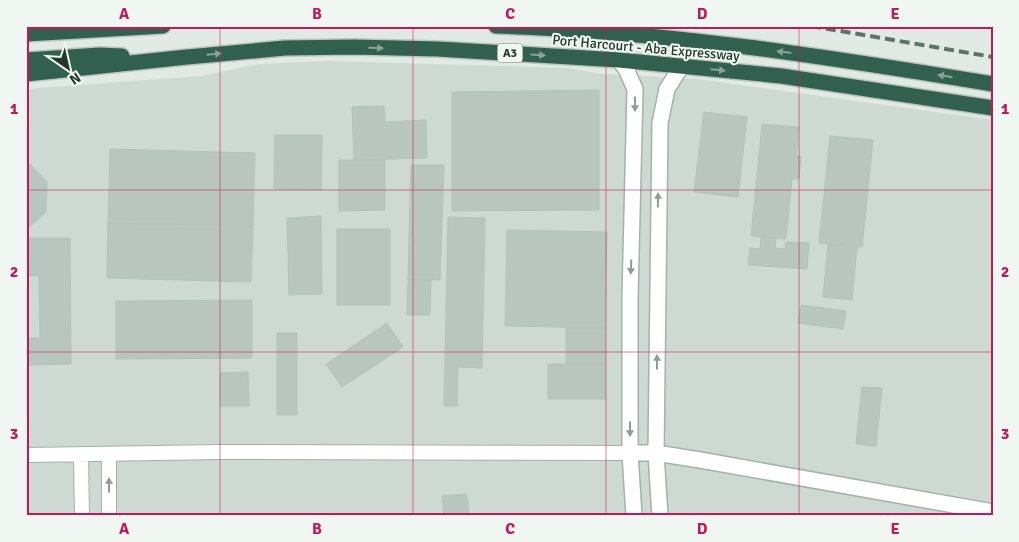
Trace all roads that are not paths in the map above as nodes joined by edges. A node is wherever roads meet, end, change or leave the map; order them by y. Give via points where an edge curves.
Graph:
1 (163, 26) edge
2 (496, 26) edge
3 (116, 27) edge
4 (26, 34) edge
5 (187, 56) junction
6 (26, 60) edge
7 (619, 60) junction
8 (681, 66) junction
9 (26, 74) edge
10 (993, 84) edge
11 (993, 108) edge
12 (630, 453) junction
13 (656, 453) junction
14 (81, 454) junction
15 (109, 454) junction
16 (26, 455) edge
17 (993, 512) edge
18 (82, 516) edge
19 (109, 516) edge
20 (634, 516) edge
21 (660, 516) edge

1 - 3 highway
10 -> 2 highway, Port Harcourt - Aba Expressway / A3 via 826,57 579,30
3 - 4 highway
5 - 6 highway via 100,55
5 -> 7 highway, Port Harcourt - Aba Expressway / A3 via 285,48 354,47
5 - 9 highway, Port Harcourt - Aba Expressway / A3
7 - 8 highway, Port Harcourt - Aba Expressway / A3
7 -> 12 street via 635,89
8 -> 11 highway, Port Harcourt - Aba Expressway / A3 via 781,76
13 -> 8 street via 660,123 667,89
12 - 13 street
12 - 15 street
12 - 20 street
13 - 17 street
13 - 21 street
14 - 15 street
14 - 16 street
14 - 18 street
19 -> 15 street

